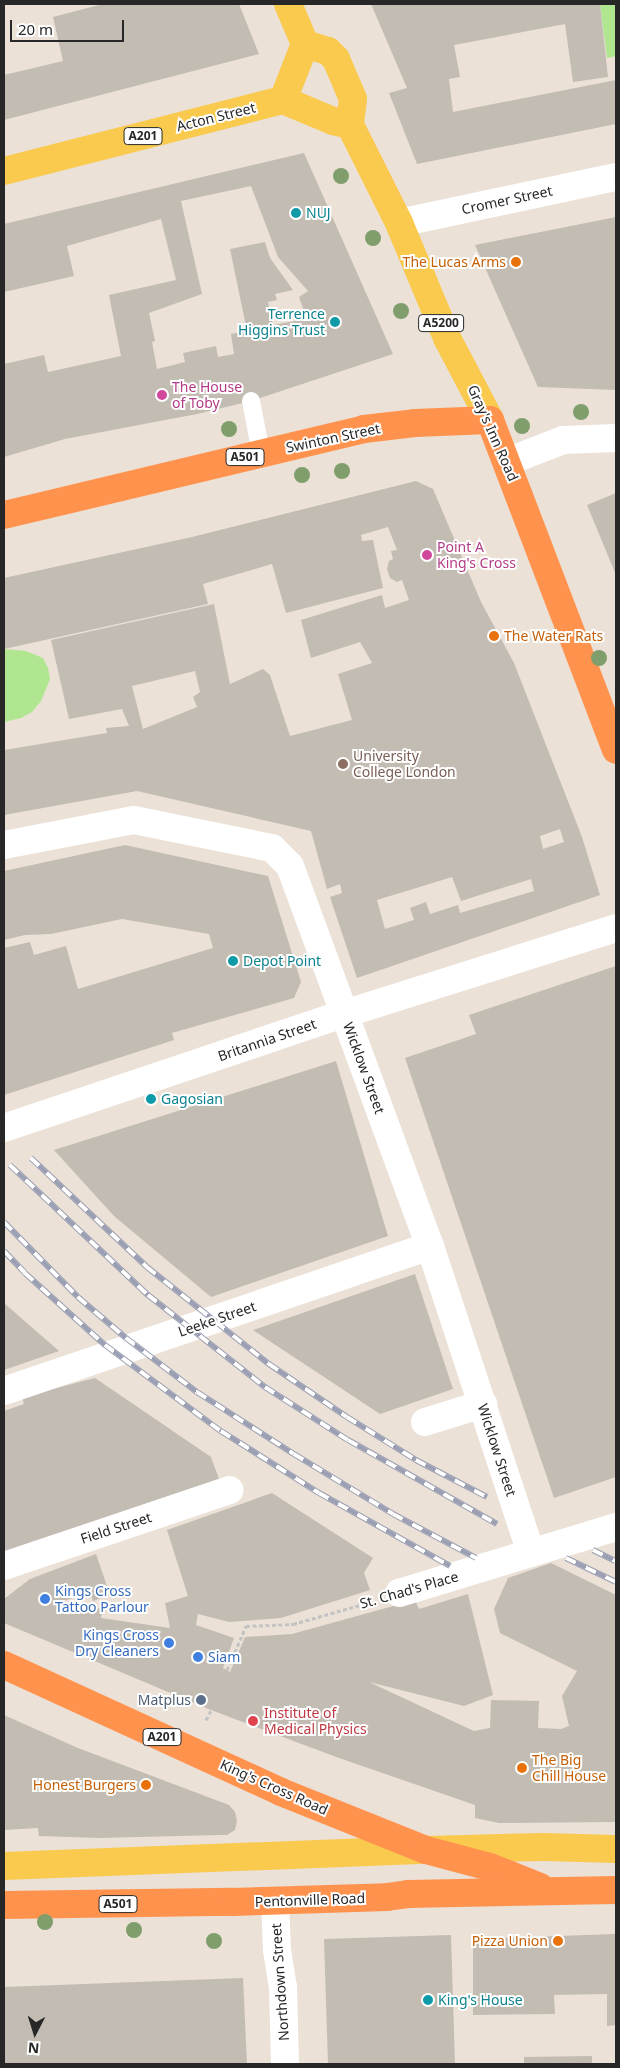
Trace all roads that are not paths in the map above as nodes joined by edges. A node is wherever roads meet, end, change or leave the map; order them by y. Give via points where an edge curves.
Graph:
1 (288, 4) edge
2 (305, 44) junction
3 (283, 100) junction
4 (350, 125) junction
5 (4, 171) edge
6 (616, 177) edge
7 (399, 223) junction
8 (250, 401) dead end
9 (490, 420) junction
10 (616, 438) edge
11 (261, 453) junction
12 (507, 462) junction
13 (4, 515) edge
14 (616, 750) edge
15 (4, 845) edge
16 (616, 928) edge
17 (344, 1014) junction
18 (4, 1128) edge
19 (430, 1246) junction
20 (4, 1391) edge
21 (483, 1404) junction
22 (425, 1422) dead end
23 (230, 1490) dead end
24 (616, 1527) edge
25 (531, 1553) junction
26 (4, 1566) edge
27 (398, 1593) road end
28 (4, 1665) edge
29 (616, 1849) edge
30 (426, 1850) junction
31 (4, 1866) edge
32 (616, 1890) edge
33 (551, 1892) junction
34 (274, 1901) junction
35 (4, 1905) edge
36 (285, 2064) edge

1 - 2 main road
2 - 3 main road
2 - 4 main road via 328,51 336,58 353,99
3 - 4 main road
3 - 5 main road, Acton Street / A201
4 - 7 main road, Gray's Inn Road / A5200
6 - 7 street, Cromer Street
7 - 9 main road, Gray's Inn Road / A5200 via 447,338
8 - 11 lane
9 - 11 highway, Swinton Street / A501 via 364,429
9 - 12 highway, Gray's Inn Road
10 - 12 street via 563,440
11 - 13 highway, Swinton Street / A501
12 - 14 highway, Gray's Inn Road
15 - 17 street, Wicklow Street via 134,820 272,848 290,866
16 - 17 street, Britannia Street
17 - 18 street, Britannia Street
17 - 19 street, Wicklow Street
19 - 20 street, Leeke Street
19 - 21 street, Wicklow Street
21 - 22 street
21 - 25 street, Wicklow Street
23 - 26 street, Field Street
24 - 25 street, St. Chad's Place
25 - 27 street, St. Chad's Place
28 - 30 highway, King's Cross Road / A201 via 281,1792
29 - 30 main road via 544,1846
30 - 31 main road
30 - 33 highway, King's Cross Road via 490,1867
32 - 33 highway, Pentonville Road / A501
33 - 34 highway, Pentonville Road / A501 via 408,1894
34 - 35 highway, Pentonville Road / A501
34 - 36 street, Northdown Street via 283,1987

